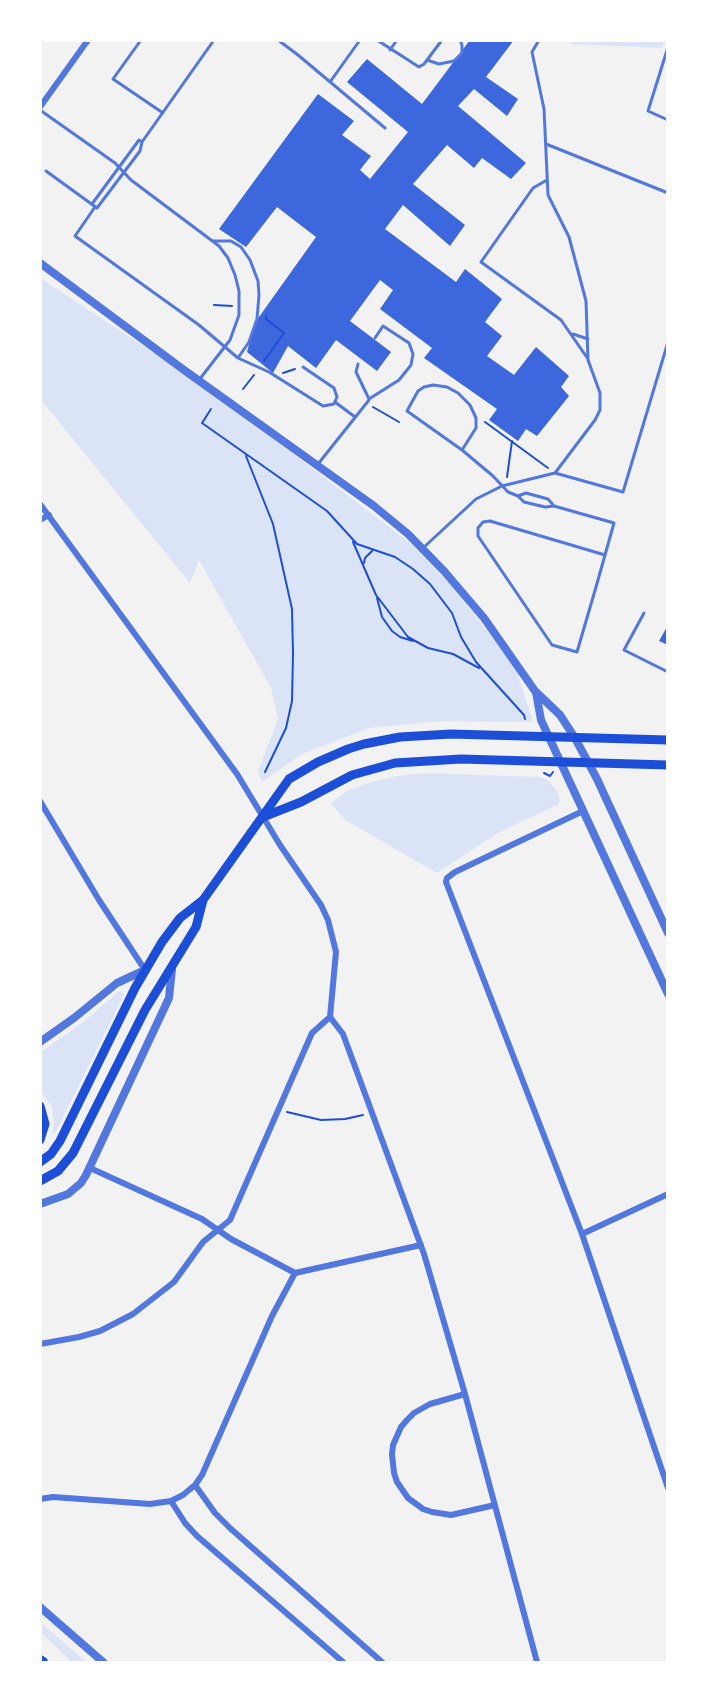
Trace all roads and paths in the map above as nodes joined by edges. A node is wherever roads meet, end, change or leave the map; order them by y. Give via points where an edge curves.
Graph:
1 (88, 40) edge
2 (141, 40) edge
3 (214, 40) edge
4 (278, 40) edge
5 (360, 40) edge
6 (377, 40) edge
7 (397, 40) edge
8 (442, 40) edge
9 (460, 40) edge
10 (539, 40) edge
11 (668, 47) edge
12 (390, 50) junction
13 (427, 60) junction
14 (330, 82) junction
15 (40, 108) edge
16 (163, 113) junction
17 (668, 120) edge
18 (385, 128) dead end
19 (140, 141) junction
20 (546, 144) junction
21 (119, 167) junction
22 (46, 171) dead end
23 (124, 172) junction
24 (547, 180) junction
25 (668, 193) edge
26 (95, 206) junction
27 (213, 241) junction
28 (40, 263) edge
29 (214, 305) dead end
30 (231, 306) dead end
31 (258, 308) junction
32 (284, 333) dead end
33 (572, 334) junction
34 (375, 338) dead end
35 (588, 339) junction
36 (668, 342) edge
37 (225, 347) junction
38 (238, 358) junction
39 (588, 360) junction
40 (358, 364) dead end
41 (303, 367) dead end
42 (296, 369) dead end
43 (283, 373) dead end
44 (199, 380) junction
45 (369, 399) junction
46 (335, 402) junction
47 (374, 407) dead end
48 (211, 410) dead end
49 (355, 417) junction
50 (476, 421) junction
51 (399, 422) dead end
52 (512, 441) junction
53 (462, 450) junction
54 (245, 453) junction
55 (318, 464) junction
56 (555, 473) junction
57 (502, 486) junction
58 (518, 496) junction
59 (40, 504) edge
60 (554, 506) junction
61 (49, 515) junction
62 (40, 520) edge
63 (350, 537) junction
64 (423, 548) junction
65 (375, 551) junction
66 (605, 555) junction
67 (364, 566) junction
68 (376, 596) junction
69 (644, 612) dead end
70 (416, 642) junction
71 (482, 669) junction
72 (668, 672) edge
73 (535, 691) junction
74 (525, 719) dead end
75 (549, 738) junction
76 (575, 738) junction
77 (668, 741) edge
78 (560, 762) junction
79 (590, 763) junction
80 (668, 765) edge
81 (541, 771) dead end
82 (265, 772) dead end
83 (550, 776) dead end
84 (40, 801) edge
85 (583, 811) junction
86 (263, 817) junction
87 (203, 900) junction
88 (668, 933) edge
89 (172, 965) junction
90 (145, 970) junction
91 (665, 982) edge
92 (668, 994) edge
93 (330, 1017) junction
94 (40, 1042) edge
95 (40, 1106) edge
96 (279, 1109) junction
97 (372, 1112) junction
98 (40, 1140) edge
99 (40, 1162) edge
100 (90, 1168) junction
101 (40, 1181) edge
102 (668, 1194) edge
103 (40, 1204) edge
104 (217, 1230) junction
105 (582, 1234) junction
106 (421, 1245) junction
107 (295, 1273) junction
108 (40, 1344) edge
109 (465, 1394) junction
110 (195, 1485) junction
111 (668, 1488) edge
112 (40, 1498) edge
113 (171, 1501) junction
114 (495, 1505) junction
115 (40, 1607) edge
116 (103, 1662) edge
117 (343, 1662) edge
118 (382, 1662) edge
119 (537, 1662) edge

1 - 15 street
2 - 16 lane via 113,79
3 - 16 lane
4 - 14 lane
5 - 14 lane
6 - 12 lane
7 - 12 lane
8 - 13 lane
9 - 13 lane via 463,48 457,59 439,64
10 - 20 lane via 532,52 544,110
11 - 17 lane via 648,111
12 - 13 lane via 417,67
14 - 18 lane
15 - 21 lane
16 - 19 lane
19 - 21 lane
19 - 23 lane via 140,151
20 - 24 lane
20 - 25 lane
21 - 23 lane
21 - 26 lane
22 - 26 lane
23 - 26 lane
23 - 27 lane
24 - 33 lane via 533,188 481,262 561,320
24 - 35 lane via 549,199 569,237 586,301
26 - 37 lane via 75,236
27 - 31 lane via 235,242 246,253 258,281
27 - 37 lane via 228,258 239,291 237,324
28 - 44 street
29 - 30 path
31 - 32 path via 266,308 266,319
31 - 38 lane via 252,335
33 - 35 lane
33 - 39 lane
34 - 45 lane via 383,326 410,343 413,360 399,380
35 - 39 lane
36 - 56 lane via 623,492
37 - 38 lane
37 - 44 lane
38 - 46 lane via 269,372 323,406
39 - 56 lane via 600,393 600,410
40 - 45 lane via 356,372
41 - 46 lane via 334,388 338,394
42 - 43 path
44 - 55 street
45 - 49 lane
46 - 49 lane
47 - 51 path
48 - 54 path via 202,423
49 - 55 lane
50 - 52 path via 485,422
50 - 53 lane via 475,431
50 - 53 lane via 466,399 440,385 421,389 407,411
52 - 56 path
52 - 57 path via 508,476
53 - 57 lane
54 - 63 path via 327,512
54 - 82 path via 273,525 292,618 291,701 285,728
55 - 64 street
56 - 57 lane
57 - 58 lane
57 - 64 lane via 473,501
58 - 60 lane via 524,502
58 - 60 lane via 526,493 548,499
59 - 61 street
60 - 66 lane via 614,523
61 - 62 street
61 - 86 street via 237,774
63 - 65 path
63 - 67 path
64 - 73 street via 469,599
65 - 67 path via 365,558
65 - 71 path via 401,561 430,584 452,613 467,649
66 - 66 lane via 490,521 478,528 478,536 552,645 577,652
67 - 68 path
68 - 70 path via 405,634
68 - 70 path via 382,617 392,631
69 - 72 lane via 624,650
70 - 71 path
71 - 74 path
73 - 75 street
73 - 76 street via 560,715
75 - 76 main road
75 - 78 street
75 - 86 main road via 434,734 364,744 318,762 289,779
76 - 77 main road
76 - 79 street
78 - 79 main road
78 - 85 street
78 - 86 main road via 452,759 395,763 352,774 301,802
79 - 80 main road
79 - 88 street
81 - 83 path
84 - 90 street
85 - 91 street
85 - 105 street via 454,872 446,882
86 - 87 main road
86 - 93 street via 321,905 332,931 336,962
87 - 89 main road via 196,927
87 - 90 main road via 180,918
89 - 100 street via 169,998
89 - 101 main road via 71,1157 58,1171
90 - 94 street via 117,983
90 - 99 main road via 60,1141
91 - 92 street
93 - 96 street via 312,1033
93 - 97 street via 343,1034
95 - 98 main road via 45,1124
96 - 97 path via 321,1120
96 - 104 street via 231,1218
97 - 106 street
100 - 103 street via 71,1191
100 - 104 street via 202,1219
102 - 105 street
104 - 107 street
104 - 108 street via 202,1242 174,1282 133,1314 100,1331
105 - 111 street
106 - 107 street
106 - 109 street
107 - 110 street
109 - 114 street
109 - 114 street via 430,1404 407,1420 393,1445 394,1473 408,1498 432,1512 451,1515
110 - 113 street
110 - 118 street via 221,1520
112 - 113 street via 150,1504
113 - 117 street via 197,1536
114 - 119 street
115 - 116 street

